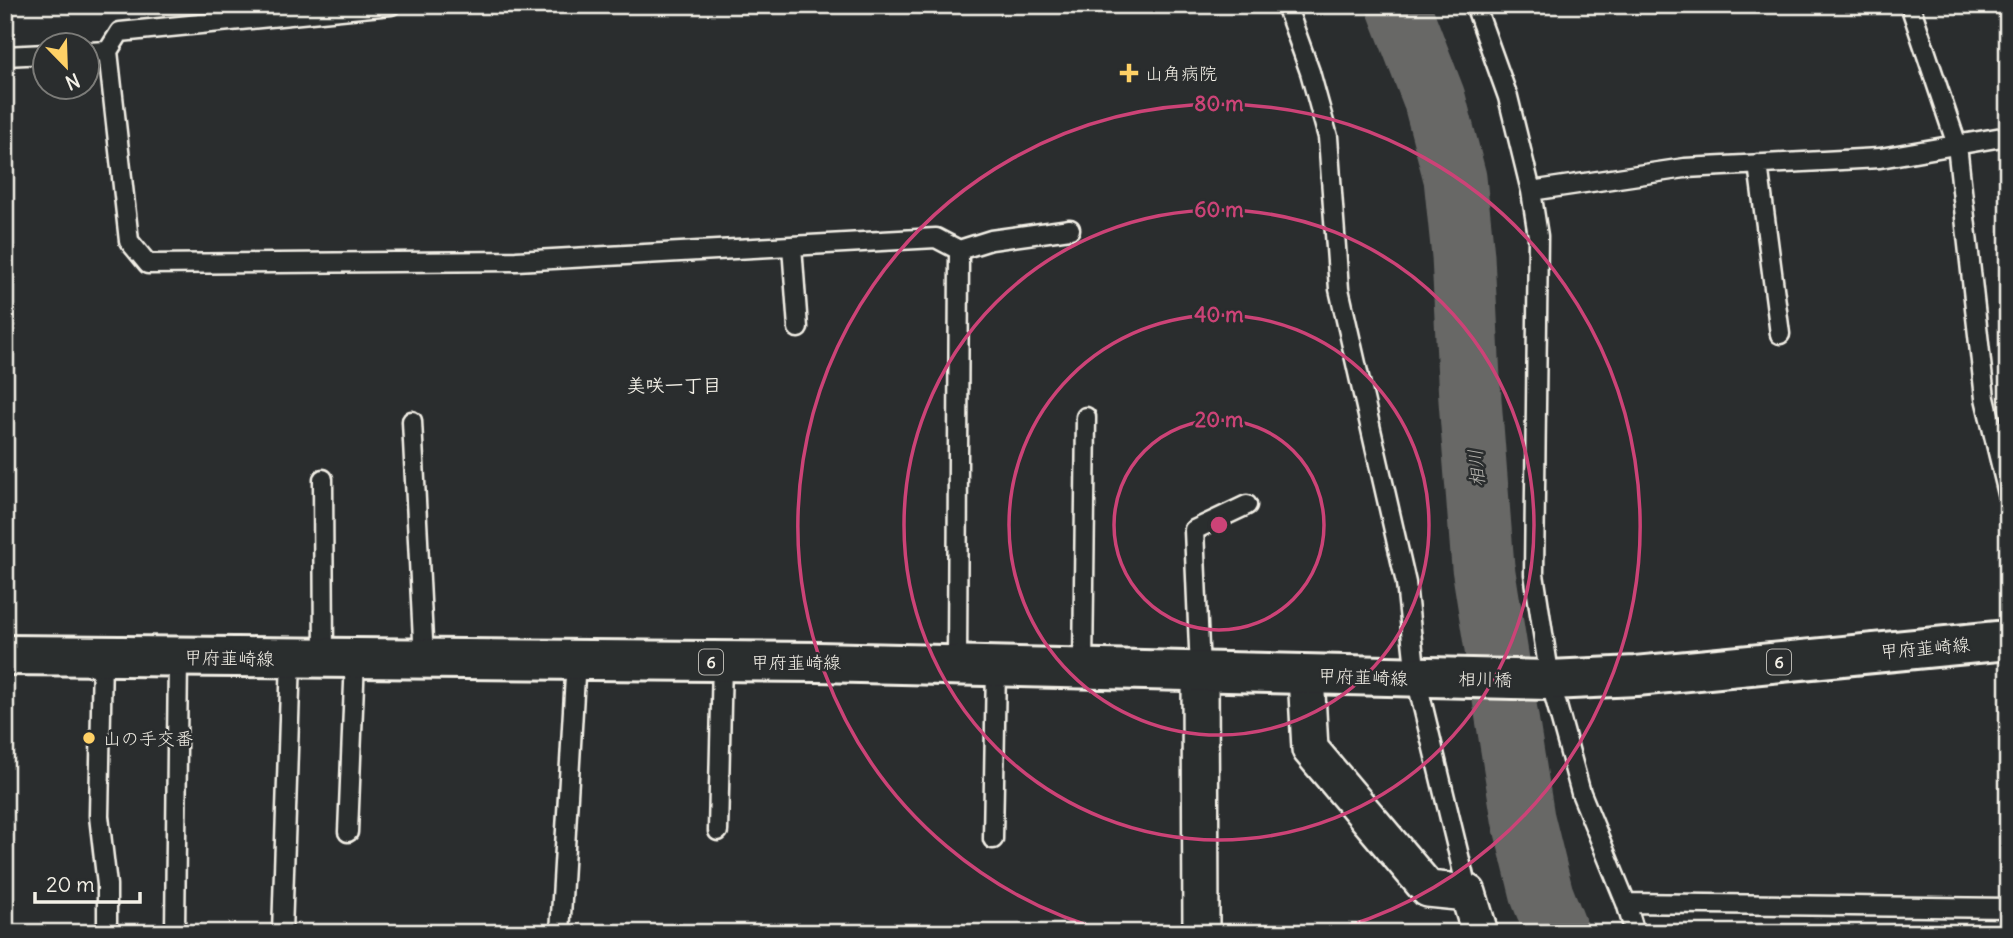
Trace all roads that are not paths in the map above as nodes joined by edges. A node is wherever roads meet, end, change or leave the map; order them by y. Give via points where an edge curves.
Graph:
1 (391, 5) edge
2 (1286, 5) edge
3 (1475, 5) edge
4 (1910, 5) edge
5 (102, 51) edge
6 (108, 51) junction
7 (32, 55) edge
8 (5, 56) edge
9 (2008, 136) edge
10 (1956, 145) junction
11 (1758, 164) junction
12 (1531, 191) junction
13 (1070, 229) dead end
14 (792, 246) junction
15 (959, 250) junction
16 (798, 328) dead end
17 (1780, 334) dead end
18 (1087, 417) dead end
19 (412, 421) dead end
20 (323, 479) dead end
21 (2008, 494) edge
22 (1247, 505) dead end
23 (2008, 640) edge
24 (5, 655) edge
25 (102, 656) junction
26 (178, 657) junction
27 (323, 659) junction
28 (576, 659) junction
29 (424, 660) junction
30 (722, 662) junction
31 (957, 666) junction
32 (996, 667) junction
33 (1083, 669) junction
34 (1200, 671) junction
35 (1306, 675) junction
36 (1418, 678) junction
37 (1550, 680) junction
38 (718, 831) dead end
39 (348, 832) dead end
40 (993, 839) dead end
41 (1468, 893) junction
42 (1626, 903) junction
43 (2008, 908) edge
44 (175, 931) dead end
45 (107, 933) edge
46 (282, 933) edge
47 (561, 933) edge
48 (1201, 933) edge
49 (1480, 933) edge
50 (1634, 933) edge

1 - 6 lane via 120,32
2 - 36 lane via 1328,137 1339,289 1406,583
3 - 12 lane via 1508,97
4 - 10 lane
5 - 6 lane
6 - 14 lane via 129,241 148,264 516,261
7 - 8 lane
9 - 10 lane
10 - 11 lane via 1880,158
10 - 21 lane via 1985,398
11 - 12 lane via 1685,168
11 - 17 lane
12 - 37 lane via 1538,236 1534,574
13 - 15 lane via 991,240
14 - 15 lane via 936,237
14 - 16 lane
15 - 31 lane
18 - 33 lane
19 - 29 lane
20 - 27 lane
22 - 34 lane via 1194,530
23 - 37 main road, 甲府韮崎線 / 6
24 - 25 main road, 甲府韮崎線 / 6
25 - 26 main road, 甲府韮崎線 / 6
25 - 45 lane via 99,816
26 - 27 main road, 甲府韮崎線 / 6
26 - 44 lane
27 - 29 main road, 甲府韮崎線 / 6
27 - 39 lane
27 - 46 lane
28 - 29 main road, 甲府韮崎線 / 6
28 - 30 main road, 甲府韮崎線 / 6
28 - 47 lane
30 - 31 main road, 甲府韮崎線 / 6
30 - 38 lane
31 - 32 main road, 甲府韮崎線 / 6
32 - 33 main road, 甲府韮崎線 / 6
32 - 40 lane
33 - 34 main road, 甲府韮崎線 / 6
34 - 35 main road, 甲府韮崎線 / 6
34 - 48 street
35 - 36 main road, 甲府韮崎線 / 6
35 - 41 street via 1310,749 1428,889
36 - 37 main road, 相川橋 / 6
36 - 41 lane
37 - 42 lane via 1581,793
41 - 49 street
42 - 43 lane
42 - 50 lane

